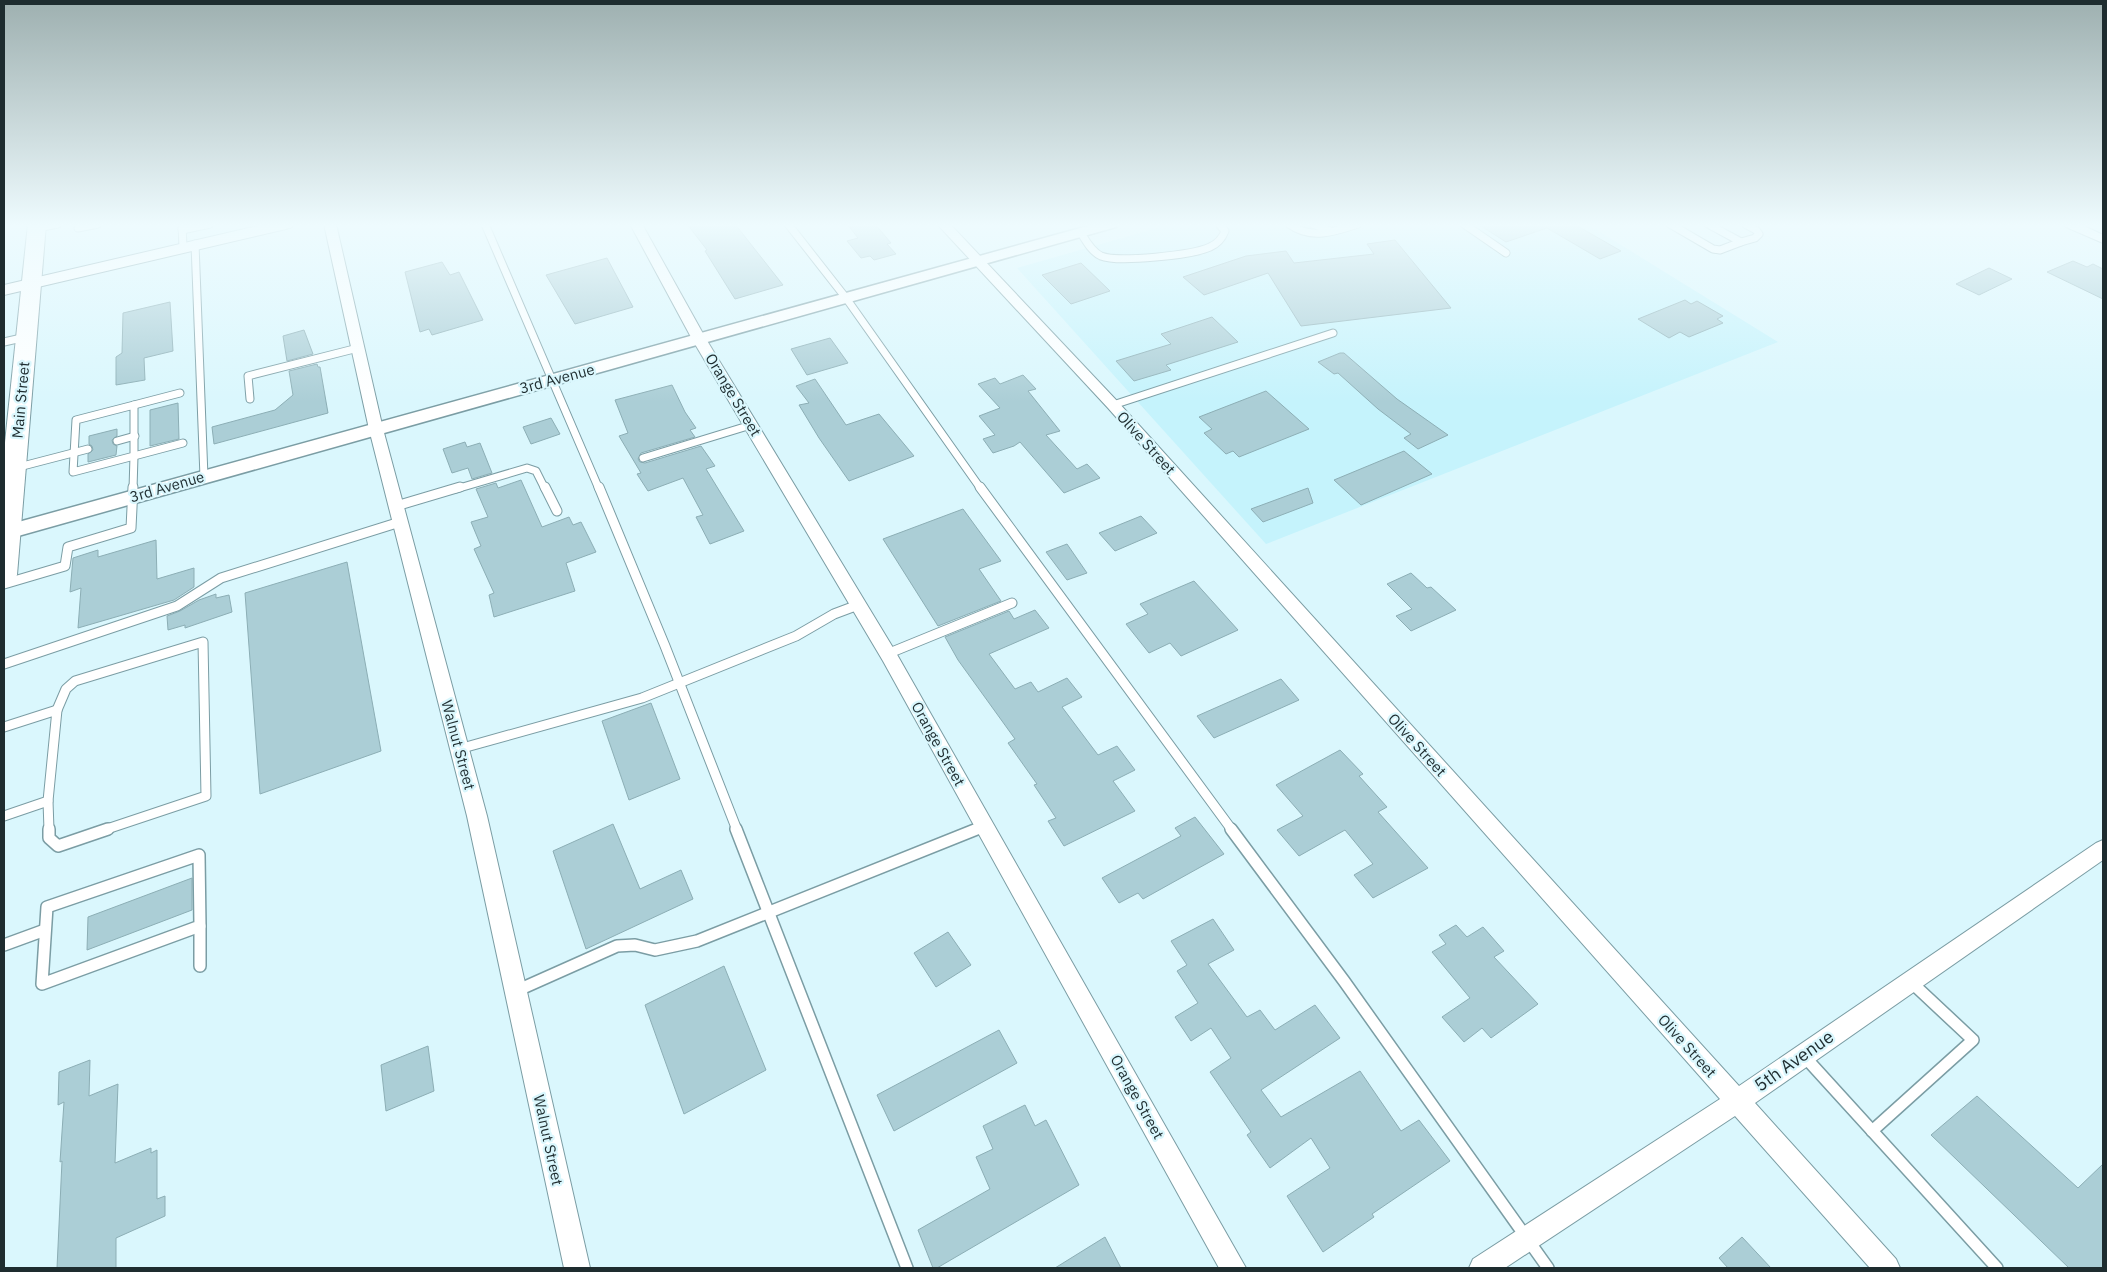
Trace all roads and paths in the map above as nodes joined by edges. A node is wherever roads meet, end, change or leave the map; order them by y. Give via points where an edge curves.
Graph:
1 (31, 283) edge
2 (32, 283) edge
3 (191, 283) edge
4 (343, 283) edge
5 (511, 283) edge
6 (669, 283) edge
7 (835, 283) edge
8 (898, 283) edge
9 (999, 283) edge
10 (4, 290) edge
11 (846, 298) junction
12 (1333, 333) dead end
13 (699, 339) junction
14 (15, 340) edge
15 (358, 348) junction
16 (554, 380) junction
17 (180, 394) dead end
18 (250, 399) dead end
19 (134, 405) junction
20 (1112, 405) junction
21 (751, 425) junction
22 (376, 429) junction
23 (135, 436) junction
24 (117, 441) dead end
25 (182, 443) dead end
26 (88, 448) dead end
27 (74, 452) junction
28 (134, 456) junction
29 (642, 458) dead end
30 (15, 468) junction
31 (204, 477) junction
32 (134, 497) junction
33 (557, 511) dead end
34 (398, 514) junction
35 (6, 532) edge
36 (4, 575) edge
37 (4, 584) edge
38 (1012, 602) dead end
39 (858, 605) junction
40 (887, 654) junction
41 (4, 664) edge
42 (679, 682) junction
43 (57, 710) junction
44 (4, 727) edge
45 (459, 749) junction
46 (48, 801) junction
47 (4, 816) edge
48 (985, 826) junction
49 (2103, 849) edge
50 (769, 914) junction
51 (200, 926) junction
52 (45, 930) junction
53 (4, 944) edge
54 (200, 966) dead end
55 (1910, 981) junction
56 (516, 991) junction
57 (1802, 1054) junction
58 (1737, 1101) junction
59 (1872, 1131) junction
60 (1527, 1238) junction
61 (577, 1268) edge
62 (907, 1268) edge
63 (1233, 1268) edge
64 (1482, 1268) edge
65 (1548, 1268) edge
66 (1887, 1268) edge
67 (1997, 1268) edge

1 - 10 main road
2 - 14 main road, Main Street
3 - 31 lane
4 - 15 street, Walnut Street
5 - 16 lane
6 - 13 street, Orange Street
7 - 11 lane
8 - 11 street, 3rd Avenue
9 - 20 street, Olive Street
11 - 13 street, 3rd Avenue
11 - 60 lane via 1028,555 1344,981
12 - 20 lane
13 - 16 street, 3rd Avenue
13 - 21 street, Orange Street
14 - 30 main road, Main Street
15 - 18 lane via 248,376
15 - 22 street, Walnut Street
16 - 22 street, 3rd Avenue
16 - 42 lane
17 - 19 lane
19 - 23 lane
19 - 27 lane via 76,420
20 - 58 street, Olive Street
21 - 29 lane
21 - 39 street, Orange Street
22 - 31 street, 3rd Avenue
22 - 34 street, Walnut Street
23 - 24 lane
23 - 28 lane
25 - 28 lane
26 - 27 lane
27 - 28 lane via 73,472
27 - 30 lane
28 - 32 lane
30 - 35 main road, Main Street
31 - 32 street, 3rd Avenue
32 - 35 street, 3rd Avenue
32 - 37 lane via 131,528 68,547 65,566
33 - 34 lane via 536,471 527,468
34 - 41 lane via 221,578 160,613
34 - 45 street, Walnut Street
35 - 36 main road, Main Street
38 - 40 lane
39 - 40 street, Orange Street
39 - 42 lane via 834,614 796,636
40 - 48 street, Orange Street
42 - 45 lane via 642,698
42 - 50 lane
43 - 44 lane
43 - 46 lane
43 - 46 lane via 66,689 75,681 204,642 206,796 58,846 49,838
45 - 56 street, Walnut Street
46 - 47 lane
48 - 50 lane
48 - 63 street, Orange Street
49 - 55 street, 5th Avenue
50 - 56 lane via 698,941 654,950 635,945 617,946
50 - 62 lane
51 - 52 lane via 42,984
51 - 52 lane via 199,855 47,907
51 - 54 lane
52 - 53 lane
55 - 57 street, 5th Avenue
55 - 59 lane via 1973,1040
56 - 61 street, Walnut Street
57 - 58 street, 5th Avenue
57 - 59 lane
58 - 60 street, 5th Avenue
58 - 66 street, Olive Street
59 - 67 lane
60 - 64 street, 5th Avenue
60 - 65 lane

